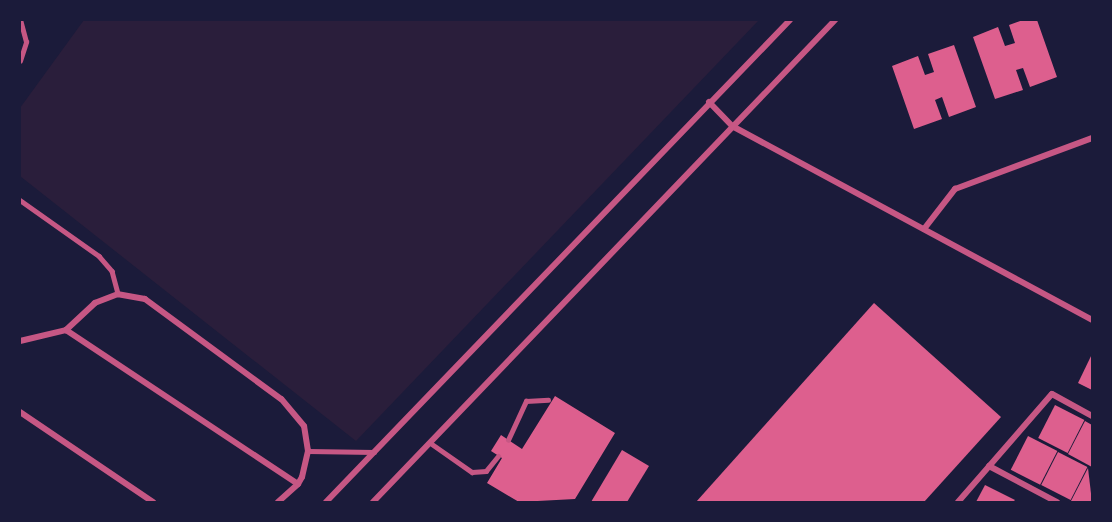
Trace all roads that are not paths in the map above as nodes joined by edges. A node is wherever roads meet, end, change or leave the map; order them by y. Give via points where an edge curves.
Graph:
1 (20, 20) edge
2 (790, 20) edge
3 (835, 20) edge
4 (20, 61) edge
5 (709, 102) junction
6 (732, 126) junction
7 (1092, 138) edge
8 (20, 200) edge
9 (924, 229) junction
10 (118, 294) junction
11 (1092, 320) edge
12 (66, 330) junction
13 (20, 341) edge
14 (548, 400) dead end
15 (20, 412) edge
16 (1092, 416) edge
17 (508, 440) dead end
18 (432, 444) junction
19 (308, 451) junction
20 (376, 453) junction
21 (498, 456) dead end
22 (989, 466) junction
23 (298, 484) junction
24 (153, 502) edge
25 (278, 502) edge
26 (326, 502) edge
27 (373, 502) edge
28 (958, 502) edge
29 (1057, 502) edge

1 - 4 lane via 26,42
2 - 5 street
3 - 6 street
5 - 6 street
5 - 20 street
6 - 9 street
6 - 18 street
7 - 9 street via 955,189
8 - 10 lane via 99,256 112,271
9 - 11 street
10 - 12 street via 81,313
10 - 19 street via 145,299 281,399 304,426
12 - 13 street
12 - 23 street
14 - 17 lane via 526,401
15 - 24 street
16 - 22 street via 1052,394
18 - 21 lane via 472,472 486,471
18 - 27 street
19 - 20 lane
19 - 23 street
20 - 26 street
22 - 28 street
22 - 29 street
23 - 25 street

